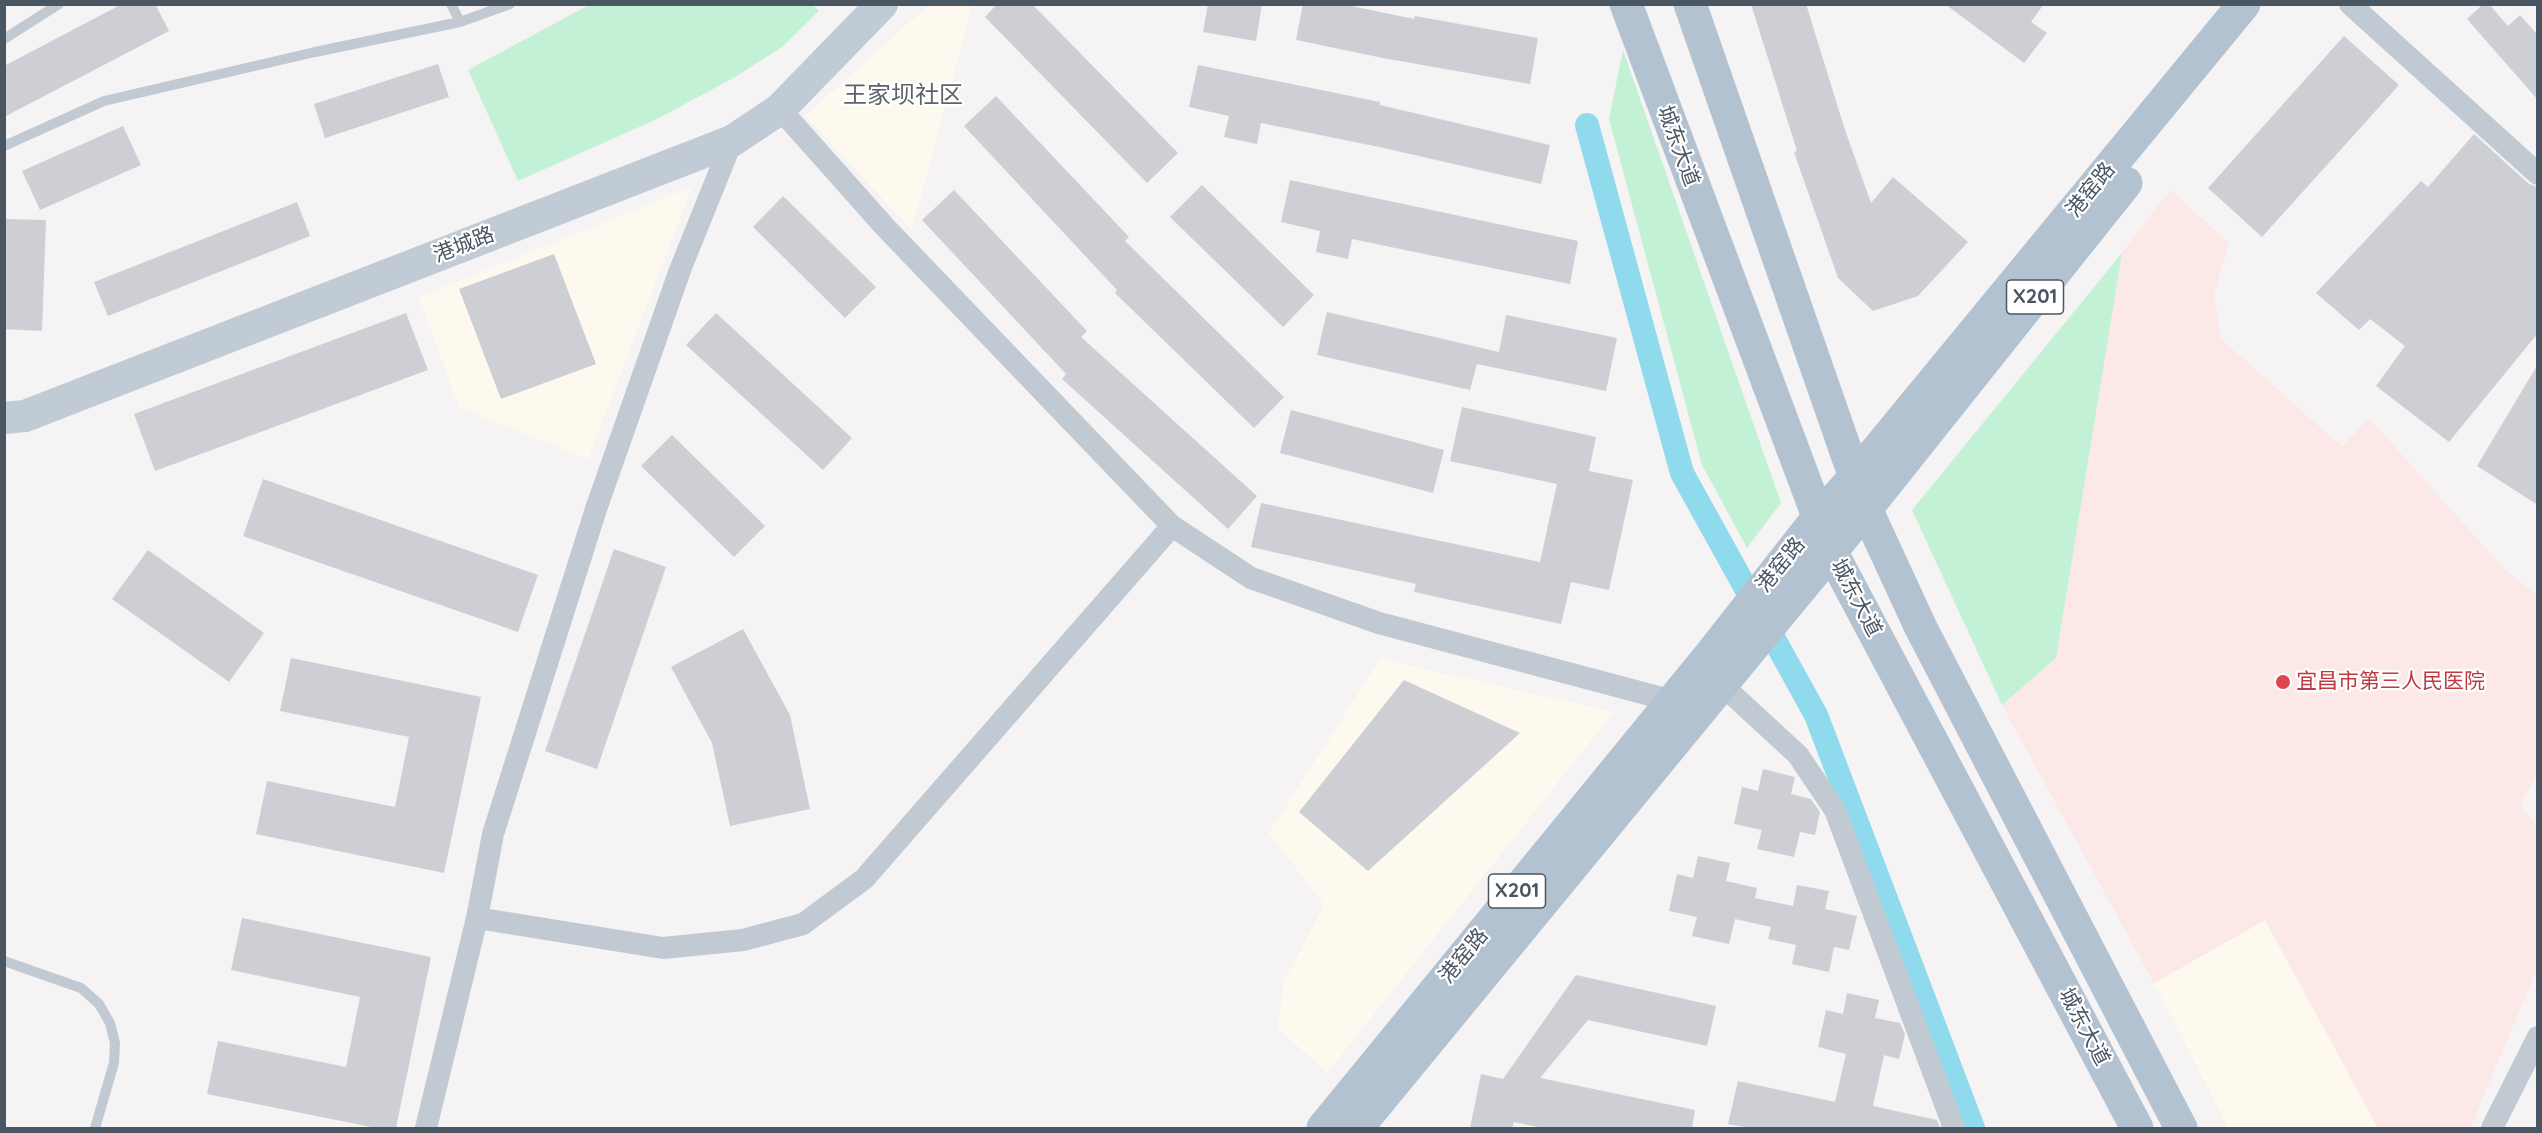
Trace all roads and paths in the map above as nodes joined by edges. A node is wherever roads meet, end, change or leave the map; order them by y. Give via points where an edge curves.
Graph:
1 (59, 4) edge
2 (451, 4) edge
3 (510, 4) edge
4 (882, 4) edge
5 (1626, 4) edge
6 (1690, 4) edge
7 (2244, 4) edge
8 (2268, 4) edge
9 (2350, 4) edge
10 (460, 22) junction
11 (4, 39) edge
12 (780, 109) junction
13 (732, 141) junction
14 (4, 146) edge
15 (2538, 174) edge
16 (4, 418) edge
17 (1854, 478) junction
18 (1866, 509) junction
19 (1817, 519) junction
20 (1172, 526) junction
21 (1831, 551) junction
22 (1789, 578) junction
23 (1723, 669) junction
24 (1673, 701) junction
25 (477, 918) junction
26 (4, 961) edge
27 (2538, 1037) edge
28 (94, 1128) edge
29 (426, 1128) edge
30 (1323, 1128) edge
31 (1357, 1128) edge
32 (1954, 1128) edge
33 (2137, 1128) edge
34 (2181, 1128) edge
35 (2492, 1128) edge

1 - 11 lane
2 - 10 lane
3 - 10 lane
4 - 12 street, 港城路
5 - 19 main road, 城东大道
6 - 17 main road, 城东大道
7 - 17 main road, 港窑路 / X201
8 - 18 main road, 港窑路 / X201
9 - 15 street
10 - 14 lane via 104,101
12 - 13 street, 港城路
12 - 20 street via 885,227
13 - 16 street, 港城路 via 26,416
13 - 25 street via 680,270 596,508 493,834
17 - 18 main road, 城东大道
17 - 19 main road, 港窑路 / X201
18 - 21 main road, 港窑路 / X201
18 - 34 main road, 城东大道 via 1921,628
19 - 21 main road, 城东大道
19 - 22 main road, 港窑路 / X201
20 - 24 street via 1251,578 1379,623
20 - 25 street via 864,879 803,924 743,940 663,948
21 - 22 main road, 港窑路 / X201
21 - 33 main road, 城东大道
22 - 23 main road, 港窑路 / X201
23 - 24 main road, 港窑路 / X201
23 - 31 main road, 港窑路 / X201
23 - 32 street via 1798,755 1835,810
24 - 30 main road, 港窑路 / X201
25 - 29 street
26 - 28 lane via 81,988 99,1004 110,1023 114,1063
27 - 35 street

